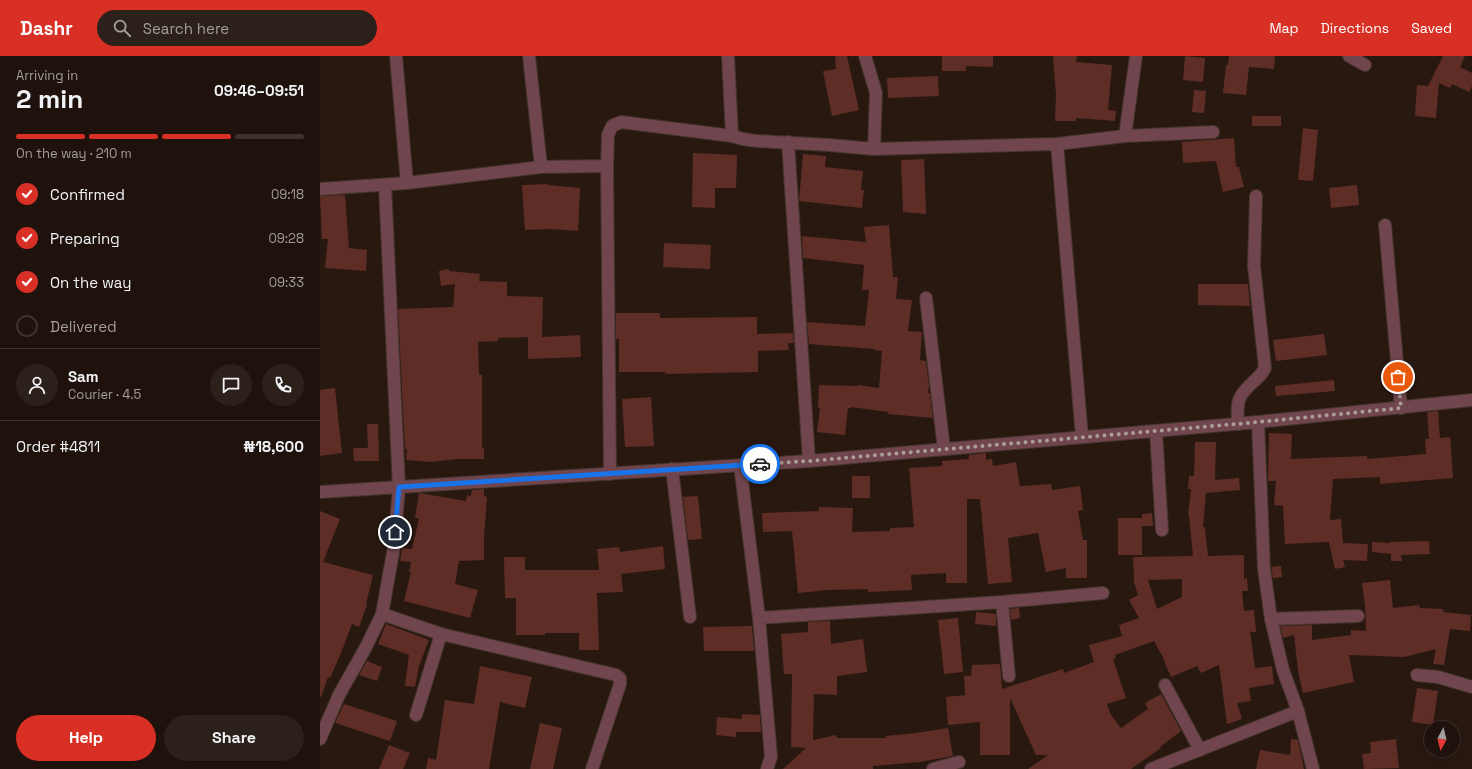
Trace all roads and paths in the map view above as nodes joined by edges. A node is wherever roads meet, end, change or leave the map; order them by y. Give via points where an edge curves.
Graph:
1 (396, 56) edge
2 (529, 56) edge
3 (728, 56) edge
4 (865, 56) edge
5 (1136, 56) edge
6 (1349, 56) edge
7 (1365, 65) dead end
8 (1213, 132) dead end
9 (732, 136) junction
10 (1125, 136) junction
11 (788, 142) junction
12 (1057, 144) junction
13 (874, 149) junction
14 (607, 166) junction
15 (541, 167) junction
16 (407, 183) junction
17 (386, 185) junction
18 (320, 189) edge
19 (1256, 196) dead end
20 (1385, 226) dead end
21 (926, 298) dead end
22 (1472, 400) edge
23 (1401, 408) junction
24 (1258, 422) junction
25 (1238, 424) junction
26 (1156, 431) junction
27 (1082, 438) junction
28 (944, 449) junction
29 (809, 461) junction
30 (740, 465) junction
31 (672, 469) junction
32 (610, 474) junction
33 (399, 487) junction
34 (320, 492) edge
35 (1162, 530) dead end
36 (1103, 593) dead end
37 (1002, 602) junction
38 (382, 614) junction
39 (1358, 616) dead end
40 (690, 617) dead end
41 (759, 618) junction
42 (1271, 619) junction
43 (441, 634) junction
44 (1417, 675) dead end
45 (1009, 676) dead end
46 (1165, 685) dead end
47 (1472, 687) edge
48 (1298, 711) junction
49 (416, 716) dead end
50 (320, 739) edge
51 (1200, 750) junction
52 (959, 762) dead end
53 (592, 769) edge
54 (767, 769) edge
55 (933, 769) edge
56 (1151, 769) edge
57 (1313, 769) edge

1 - 16 street
2 - 15 street
3 - 9 street
4 - 13 street via 876,93
5 - 10 street
6 - 7 street
8 - 10 street
9 - 11 street via 758,142
9 - 14 street via 621,122 612,126 608,135
10 - 12 street
11 - 13 street
11 - 29 street
12 - 13 street
12 - 27 street
14 - 15 street
14 - 32 street
15 - 16 street
16 - 17 street
17 - 18 street
17 - 33 street
19 - 25 street via 1254,266 1265,368 1263,374 1239,397
20 - 23 street
21 - 28 street
22 - 23 street
23 - 24 street
24 - 25 street
24 - 42 street via 1264,570
25 - 26 street
26 - 27 street
26 - 35 street
27 - 28 street
28 - 29 street
29 - 30 street
30 - 31 street
30 - 41 street
31 - 32 street
31 - 40 street
32 - 33 street
33 - 34 street
33 - 38 street via 394,547
36 - 37 street
37 - 41 street
37 - 45 street
38 - 43 street
38 - 50 street via 339,695
39 - 42 street
41 - 54 street via 770,757
42 - 48 street via 1283,670
43 - 49 street
43 - 53 street via 620,678
44 - 47 street via 1438,677
46 - 51 street
48 - 51 street
48 - 57 street
51 - 56 street
52 - 55 street

